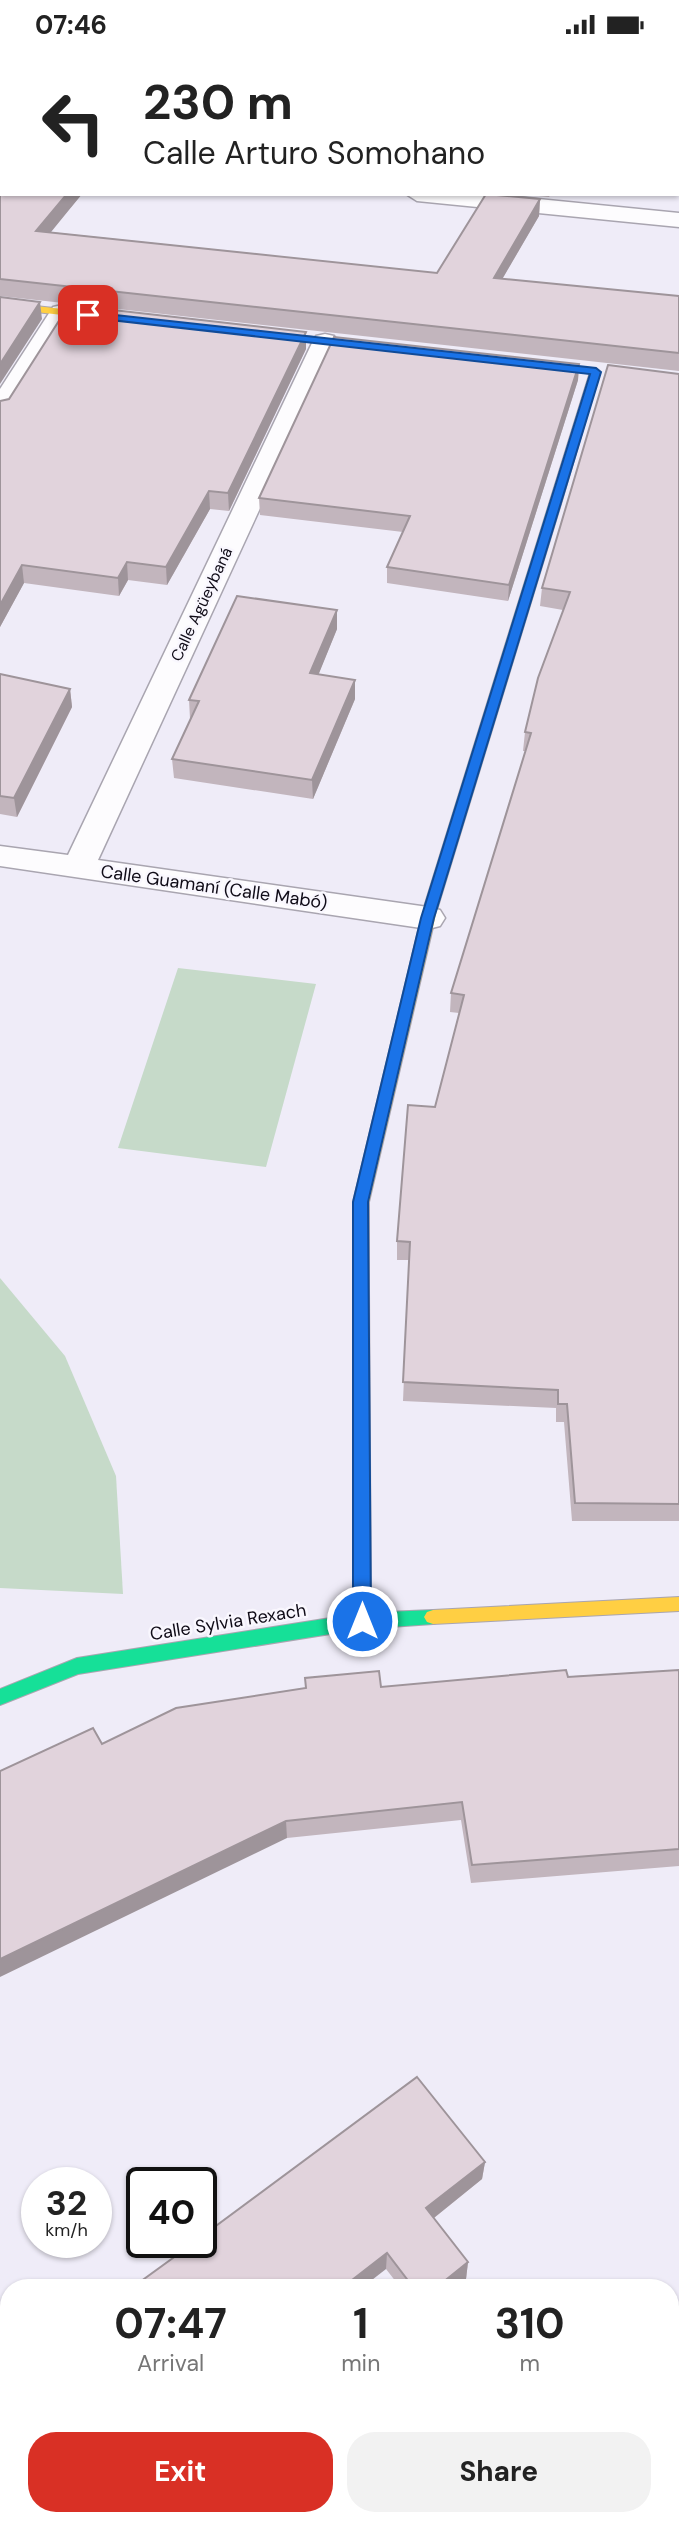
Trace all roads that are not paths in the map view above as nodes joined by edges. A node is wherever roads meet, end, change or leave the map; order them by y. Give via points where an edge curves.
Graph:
1 (437, 196) edge
2 (679, 220) edge
3 (0, 305) edge
4 (62, 312) junction
5 (131, 319) edge
6 (242, 332) edge
7 (325, 341) junction
8 (406, 350) edge
9 (595, 372) dead end
10 (0, 409) edge
11 (0, 856) edge
12 (78, 867) junction
13 (428, 918) junction
14 (679, 1604) edge
15 (362, 1621) junction
16 (0, 1697) edge

1 - 2 street
3 - 4 street
4 - 5 street
4 - 10 street
6 - 7 street
7 - 8 street
7 - 12 street, Calle Agüeybaná
9 - 13 street
11 - 12 street, Calle Guamaní (Calle Mabó)
12 - 13 street, Calle Guamaní (Calle Mabó)
13 - 15 street via 361,1202
14 - 15 street, Calle Sylvia Rexach
15 - 16 street, Calle Sylvia Rexach via 77,1666

